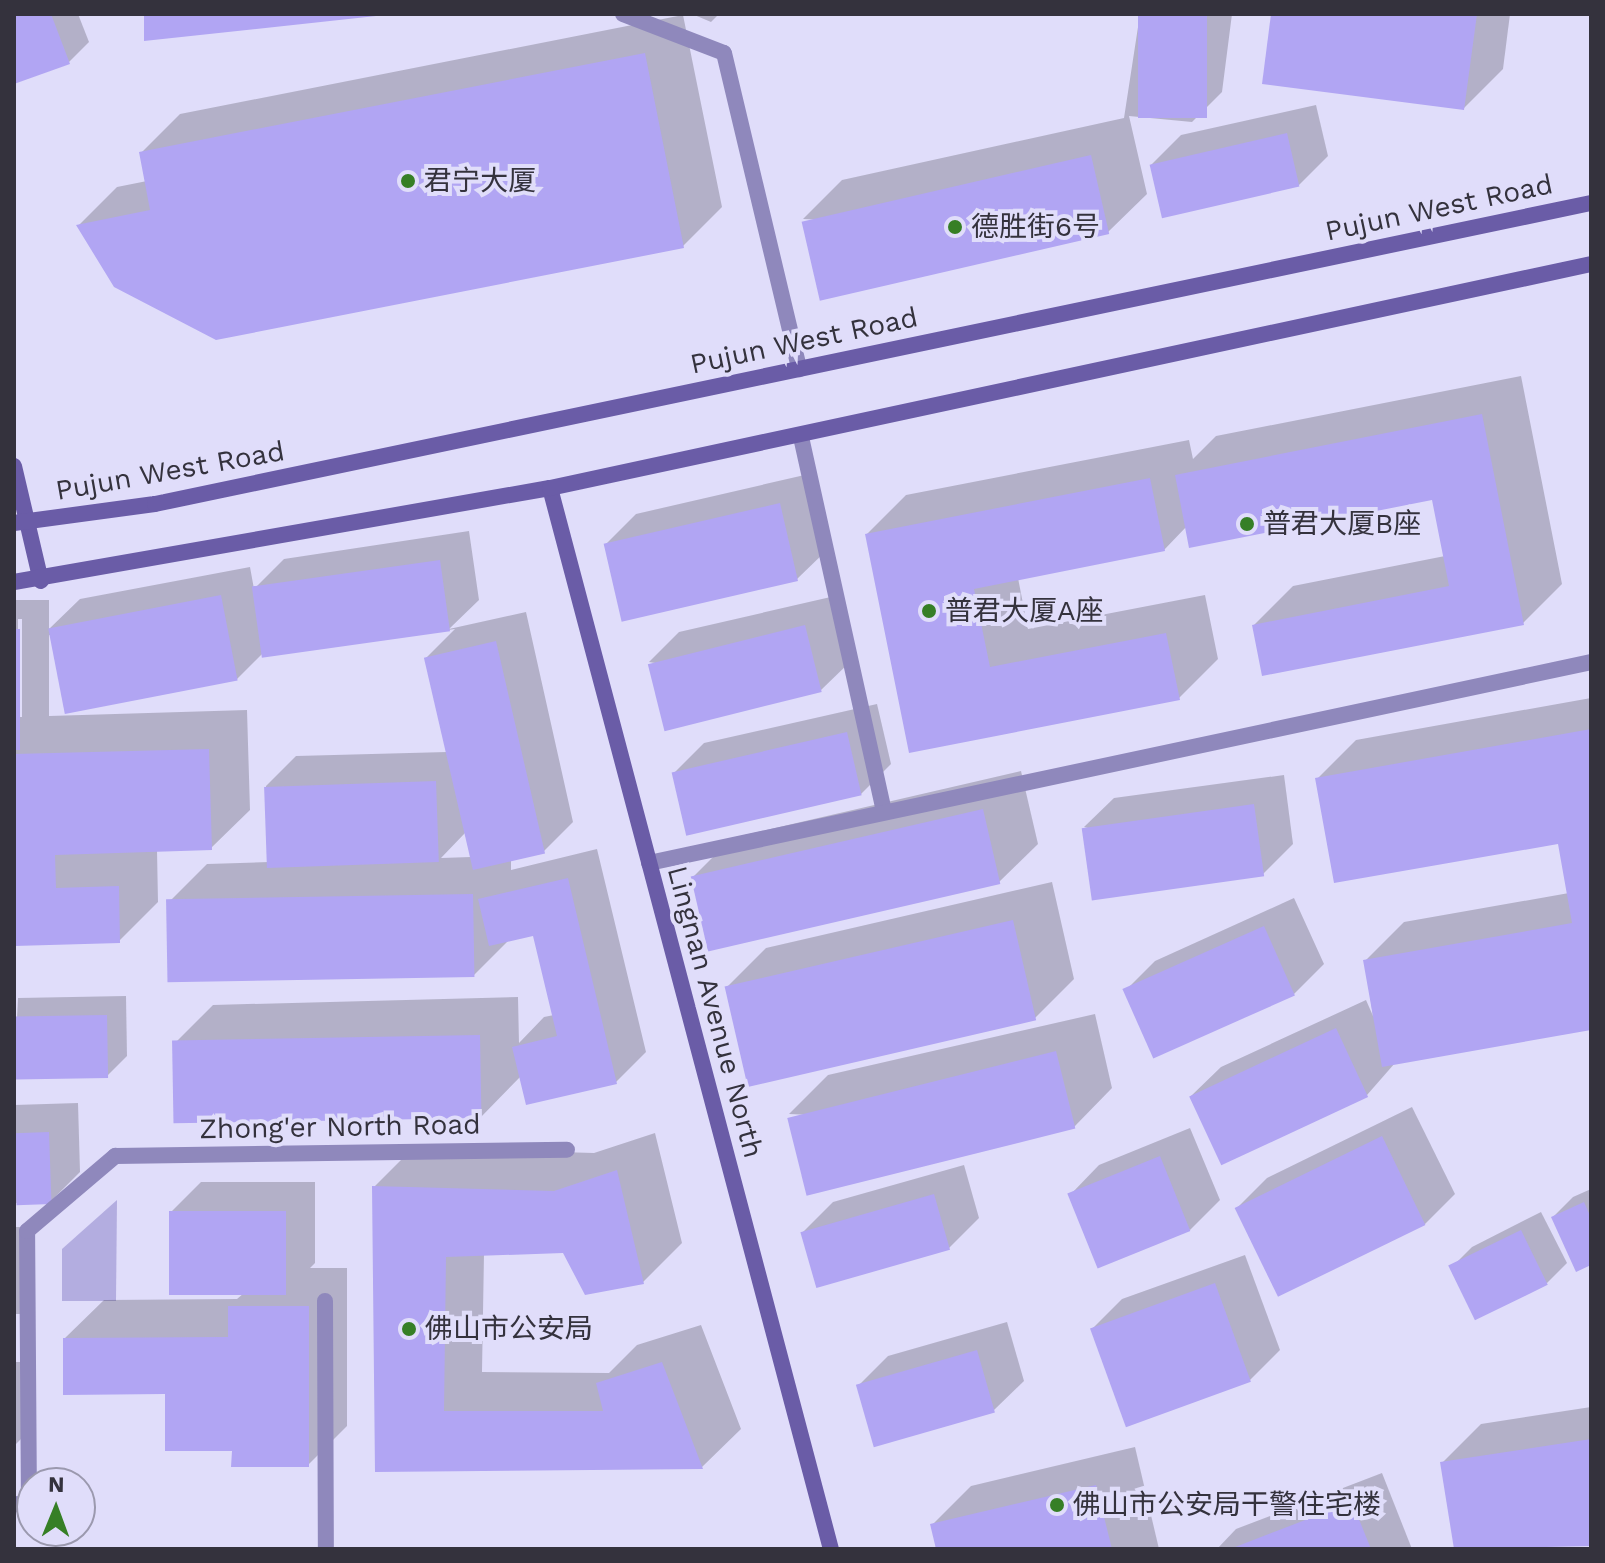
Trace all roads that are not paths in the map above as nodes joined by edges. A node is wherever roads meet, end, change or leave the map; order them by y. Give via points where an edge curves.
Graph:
1 (623, 14) edge
2 (1591, 203) edge
3 (1591, 264) edge
4 (799, 369) junction
5 (801, 437) junction
6 (14, 466) edge
7 (550, 488) junction
8 (20, 522) edge
9 (41, 581) junction
10 (14, 582) edge
11 (1591, 662) edge
12 (884, 810) junction
13 (649, 863) junction
14 (567, 1150) dead end
15 (325, 1301) dead end
16 (23, 1467) edge
17 (326, 1549) edge
18 (831, 1549) edge

1 - 4 street via 724,53
2 - 4 main road, Pujun West Road
3 - 5 main road
4 - 8 main road, Pujun West Road via 155,504
5 - 7 main road
5 - 12 street
6 - 8 main road
7 - 9 main road
7 - 13 main road, Lingnan Avenue North
8 - 9 main road
9 - 10 main road
11 - 12 street
12 - 13 street
13 - 18 main road, Lingnan Avenue North
14 - 16 street, Zhong'er North Road via 115,1156 27,1231
15 - 17 street

